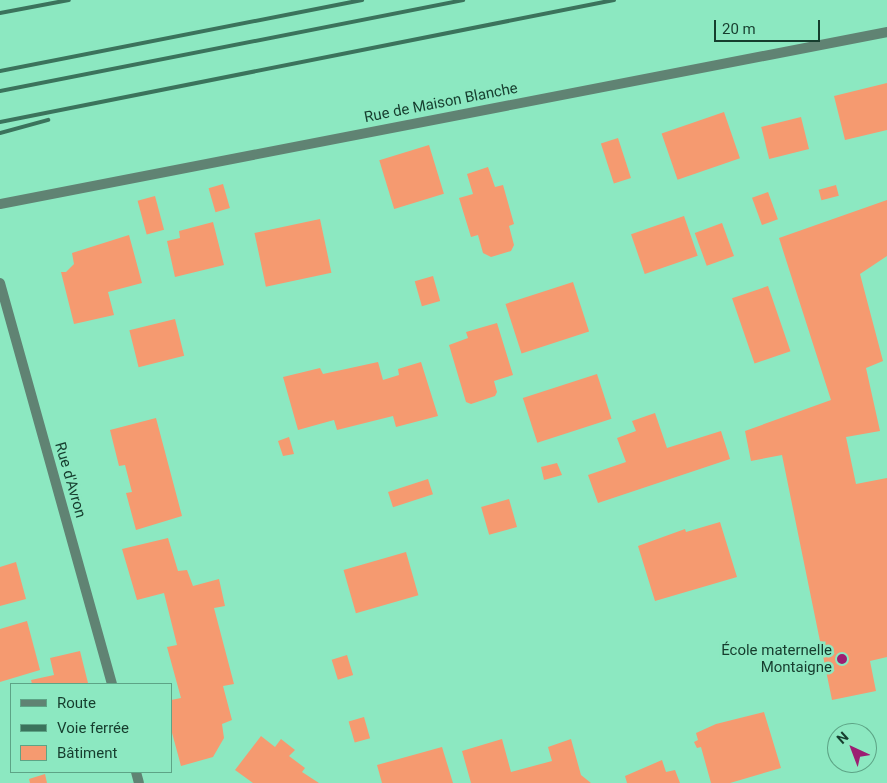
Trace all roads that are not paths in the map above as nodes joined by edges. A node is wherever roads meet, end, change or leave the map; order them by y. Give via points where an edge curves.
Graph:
1 (887, 32) edge
2 (0, 204) edge
3 (0, 283) edge
4 (112, 683) edge

1 - 2 street, Rue de Maison Blanche
3 - 4 street, Rue d'Avron

